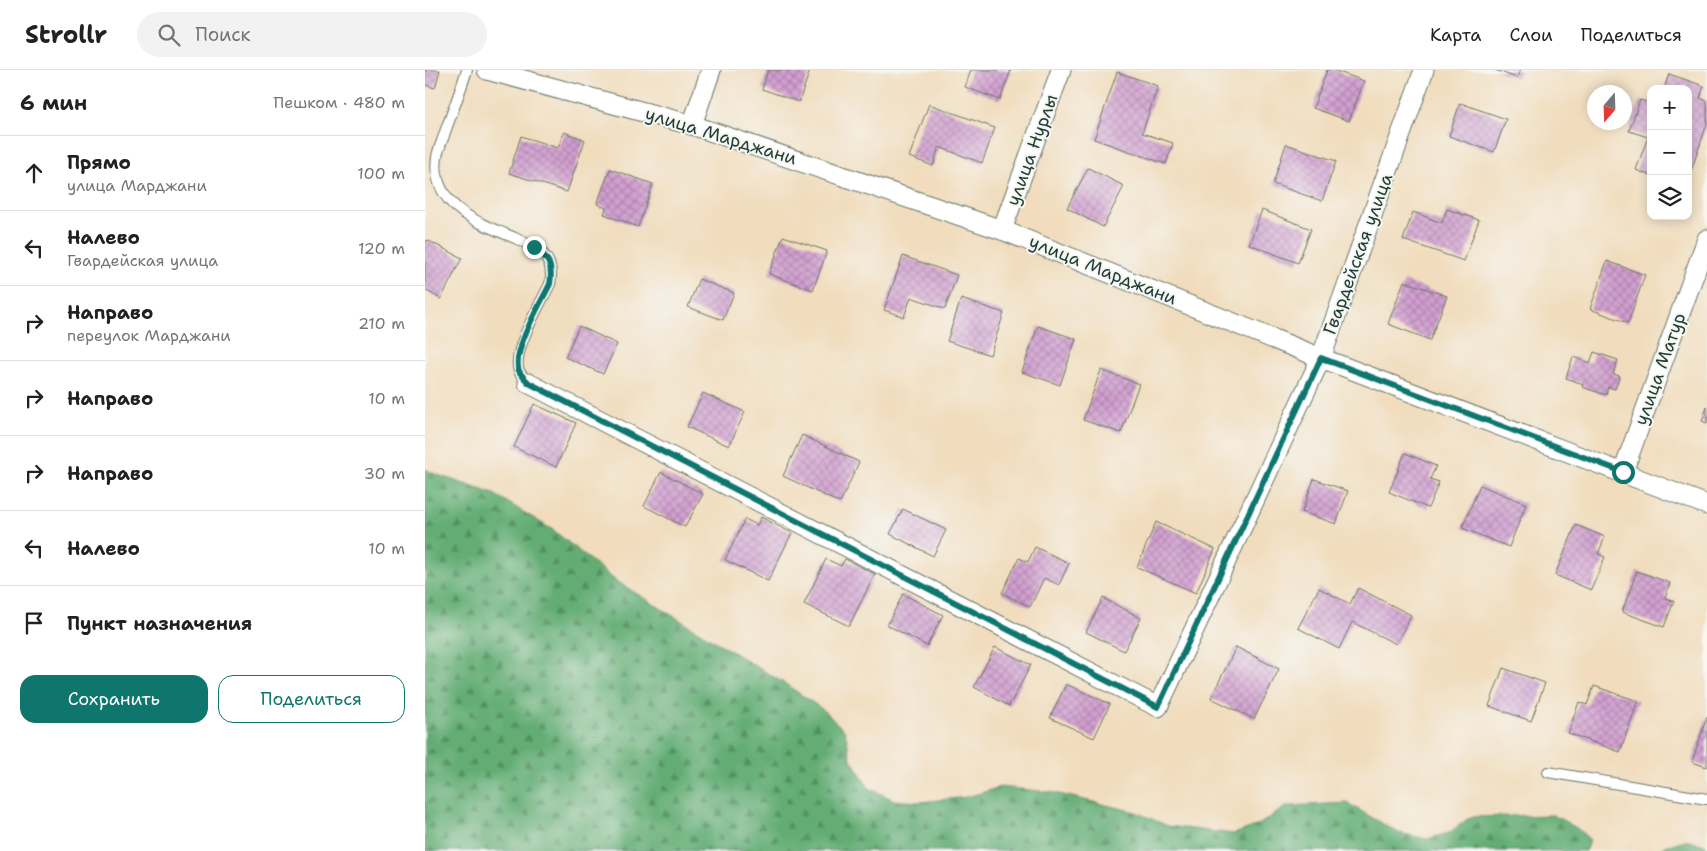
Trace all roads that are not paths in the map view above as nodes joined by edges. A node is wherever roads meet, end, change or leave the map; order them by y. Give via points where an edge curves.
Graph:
1 (467, 70) edge
2 (487, 70) edge
3 (711, 70) edge
4 (1061, 70) edge
5 (1424, 70) edge
6 (692, 125) junction
7 (1002, 230) junction
8 (1707, 238) edge
9 (1321, 358) junction
10 (529, 383) joint
11 (1623, 472) junction
12 (1707, 505) edge
13 (1548, 772) dead end
14 (1707, 799) edge

1 - 10 lane via 437,157 437,176 441,189 453,205 471,219 534,247 545,255 550,265 550,284 517,357 519,371
2 - 6 street, улица Марджани
3 - 6 street
4 - 7 street, улица Нурлы
5 - 9 street, Гвардейская улица
6 - 7 street, улица Марджани
7 - 9 street, улица Марджани
8 - 11 street, улица Матур
9 - 10 street, Гвардейская улица via 1158,707
9 - 11 street, улица Марджани
11 - 12 street, улица Марджани
13 - 14 lane

